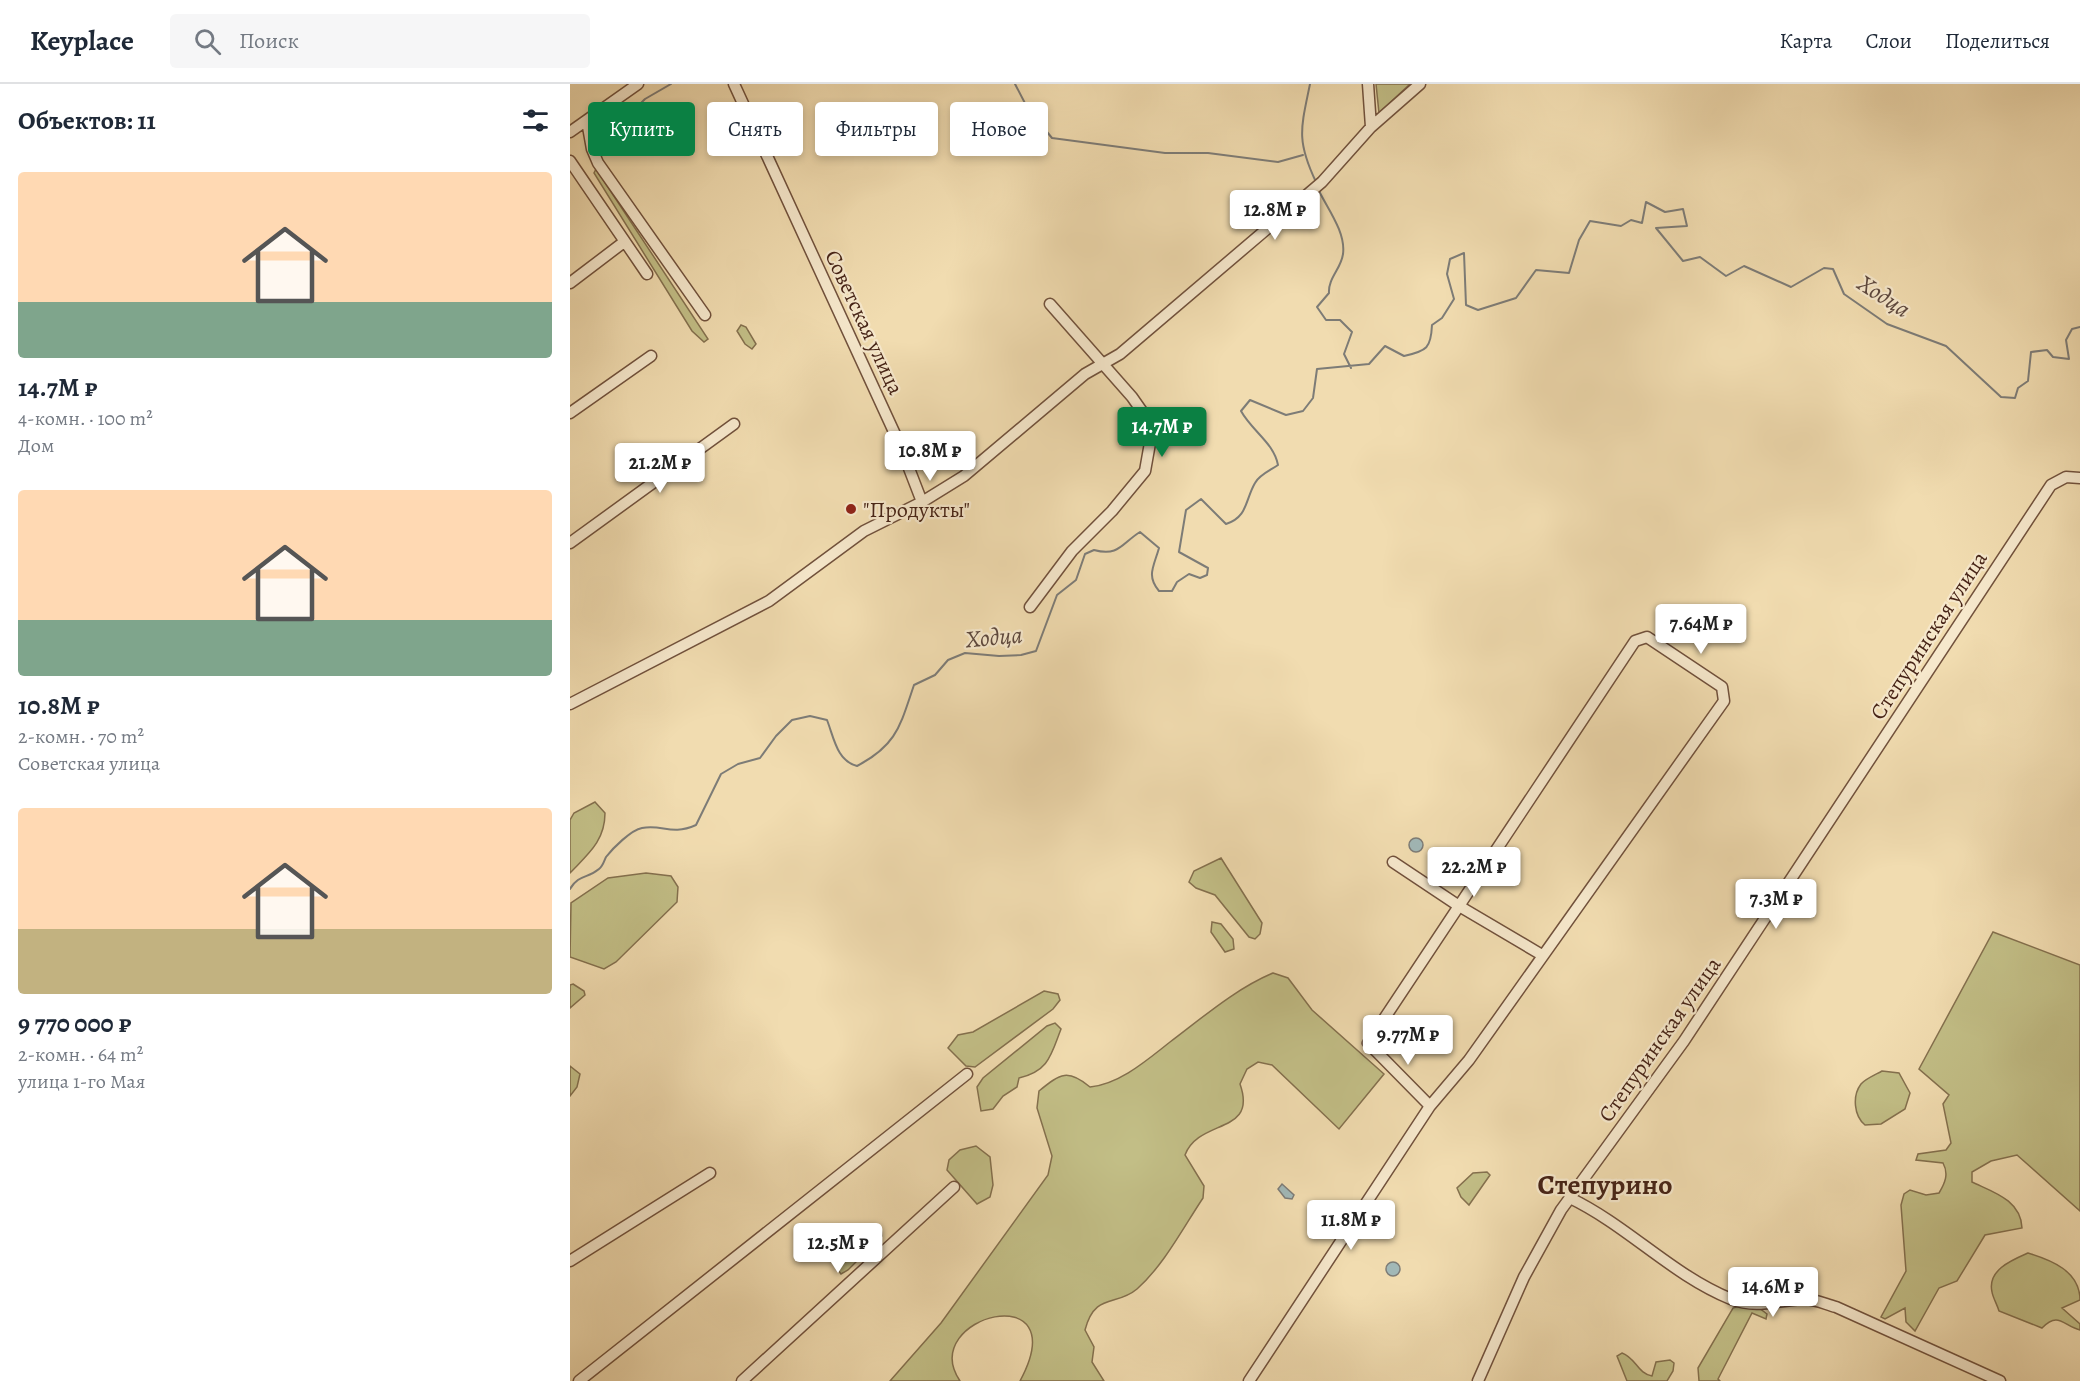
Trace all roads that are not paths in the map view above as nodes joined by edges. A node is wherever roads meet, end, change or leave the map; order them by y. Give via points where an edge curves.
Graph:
1 (638, 84) edge
2 (734, 84) edge
3 (1368, 84) edge
4 (1420, 84) edge
5 (587, 121) junction
6 (1371, 126) junction
7 (570, 132) edge
8 (570, 162) edge
9 (624, 242) junction
10 (647, 274) dead end
11 (570, 283) edge
12 (1050, 304) dead end
13 (705, 315) dead end
14 (651, 356) dead end
15 (1102, 364) junction
16 (570, 413) edge
17 (734, 424) dead end
18 (2080, 478) edge
19 (922, 502) junction
20 (570, 543) edge
21 (1030, 607) dead end
22 (570, 704) edge
23 (1393, 862) dead end
24 (1459, 906) junction
25 (1542, 955) junction
26 (967, 1074) dead end
27 (1430, 1106) junction
28 (710, 1173) dead end
29 (954, 1187) dead end
30 (1570, 1198) junction
31 (570, 1261) edge
32 (579, 1381) edge
33 (742, 1381) edge
34 (1249, 1381) edge
35 (1478, 1381) edge
36 (2000, 1381) edge

1 - 5 street
2 - 19 street, Советская улица via 900,445
3 - 6 street
4 - 6 street
5 - 7 street
5 - 13 street via 598,163
6 - 15 street via 1322,182 1120,354
8 - 9 street
9 - 10 street
9 - 11 street
12 - 15 street
14 - 16 street
15 - 19 street via 964,476
15 - 21 street via 1146,417 1150,442 1145,471 1112,512 1072,551
17 - 20 street
18 - 30 street, Степуринская улица via 2066,477 2051,484 1722,984
19 - 22 street via 864,531 770,601
23 - 24 street
24 - 25 street
24 - 25 street via 1635,641 1647,637 1722,687 1726,697
24 - 27 street via 1368,1043
25 - 27 street via 1469,1060
26 - 32 street
27 - 34 street
28 - 31 street
29 - 33 street
30 - 35 street, Степуринская улица via 1524,1277
30 - 36 street via 1623,1228 1676,1269 1733,1299 1770,1305 1801,1299 1820,1302

